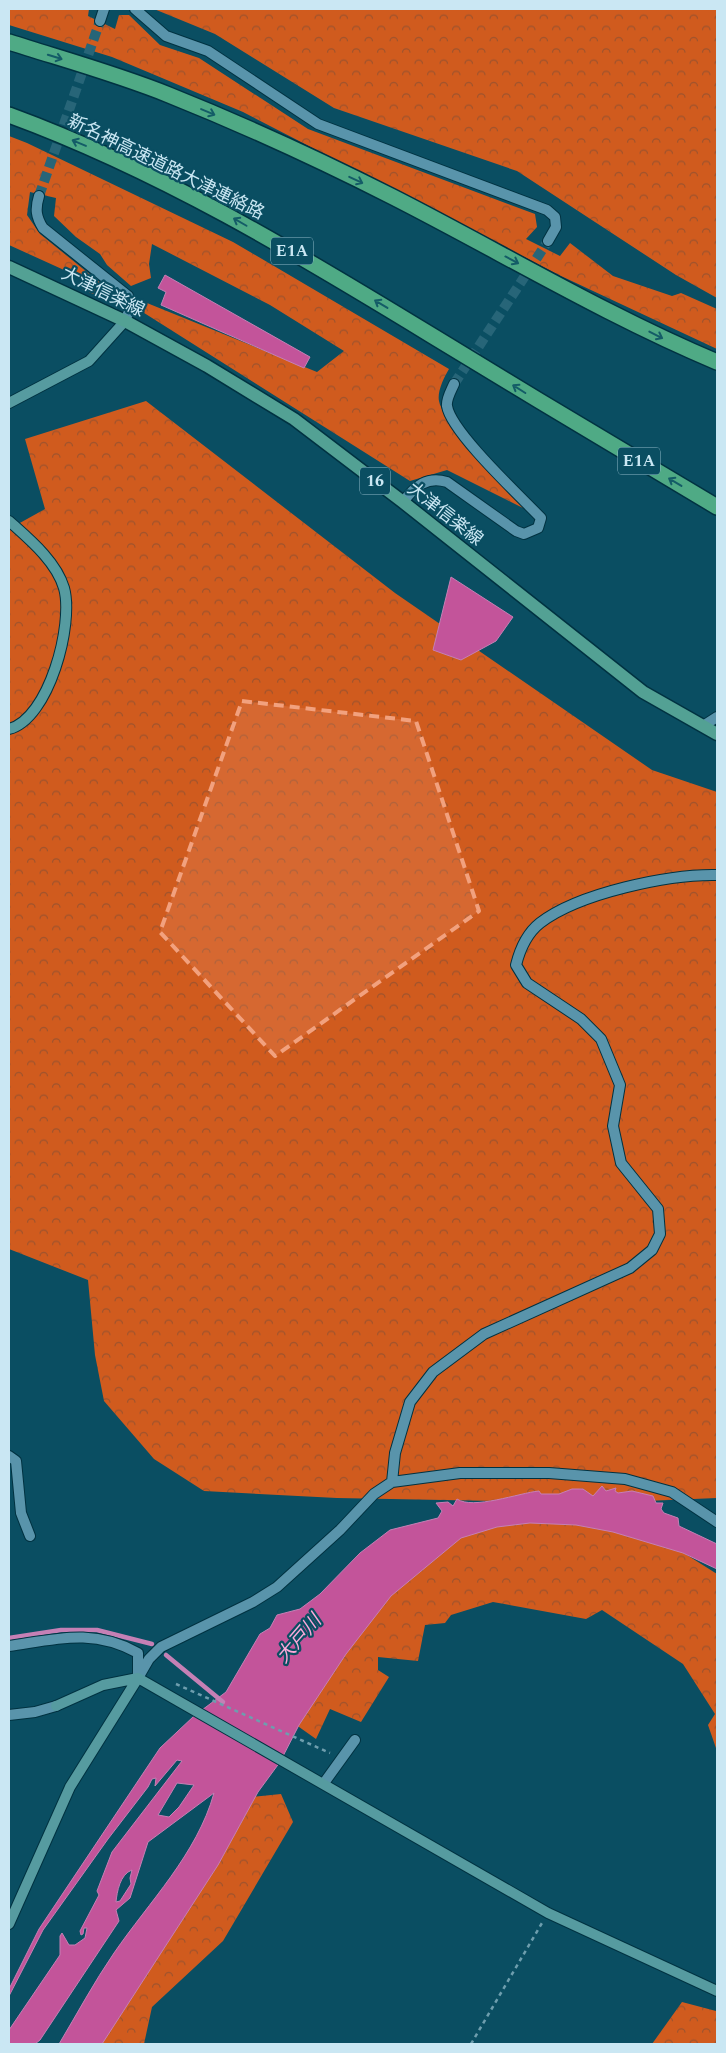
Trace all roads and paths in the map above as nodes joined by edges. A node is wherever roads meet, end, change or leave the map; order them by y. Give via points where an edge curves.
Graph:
1 (104, 9) edge
2 (135, 9) edge
3 (100, 21) tunnel mouth
4 (9, 42) edge
5 (9, 115) edge
6 (39, 196) tunnel mouth
7 (548, 241) tunnel mouth
8 (9, 267) edge
9 (125, 321) junction
10 (717, 362) edge
11 (454, 384) tunnel mouth
12 (9, 404) edge
13 (403, 502) junction
14 (717, 507) edge
15 (9, 521) edge
16 (717, 716) edge
17 (703, 726) junction
18 (9, 729) edge
19 (717, 734) edge
20 (717, 875) edge
21 (9, 1456) edge
22 (392, 1482) junction
23 (717, 1522) edge
24 (30, 1536) dead end
25 (9, 1646) edge
26 (138, 1678) junction
27 (200, 1694) dead end
28 (9, 1715) edge
29 (354, 1740) dead end
30 (341, 1758) junction
31 (324, 1783) junction
32 (548, 1913) junction
33 (9, 1924) edge
34 (717, 1991) edge
35 (470, 2044) edge

1 - 3 street
2 - 7 street via 166,36 208,51 318,124 547,210 555,217 556,227
4 -> 10 highway via 167,94 246,128 382,192 674,343
14 -> 5 highway, 新名神高速道路大津連絡路 / E1A via 327,271 208,204 120,161
6 - 9 street via 37,218 43,228 128,296 131,306
8 - 9 main road, 大津信楽線 / 16
9 - 12 street via 89,361
9 - 13 main road, 大津信楽線 / 16 via 294,419
11 - 13 street via 446,403 449,416 477,452 541,518 538,528 524,534 516,532 447,482 435,479 413,488
13 - 17 main road, 大津信楽線 / 16 via 643,692
15 - 18 street via 54,569 64,587 67,607 65,631 51,682 38,704
16 - 17 street
17 - 19 main road, 大津信楽線 / 16
20 - 22 street via 648,882 578,903 539,924 521,945 516,965 527,983 581,1019 601,1039 620,1085 613,1126 621,1162 658,1210 660,1234 652,1250 630,1268 484,1334 433,1372 410,1402 395,1453
21 - 24 street via 16,1461 21,1513
22 - 23 street via 460,1473 549,1473 625,1479 672,1492
22 - 26 street via 374,1494 277,1587 161,1647
25 - 26 street via 69,1637 113,1641 138,1653
26 - 28 street via 110,1682 56,1706
26 - 31 street
26 - 33 street via 70,1787
27 - 30 path
29 - 30 street
30 - 31 street
31 - 32 street
32 - 34 street
32 - 35 path

